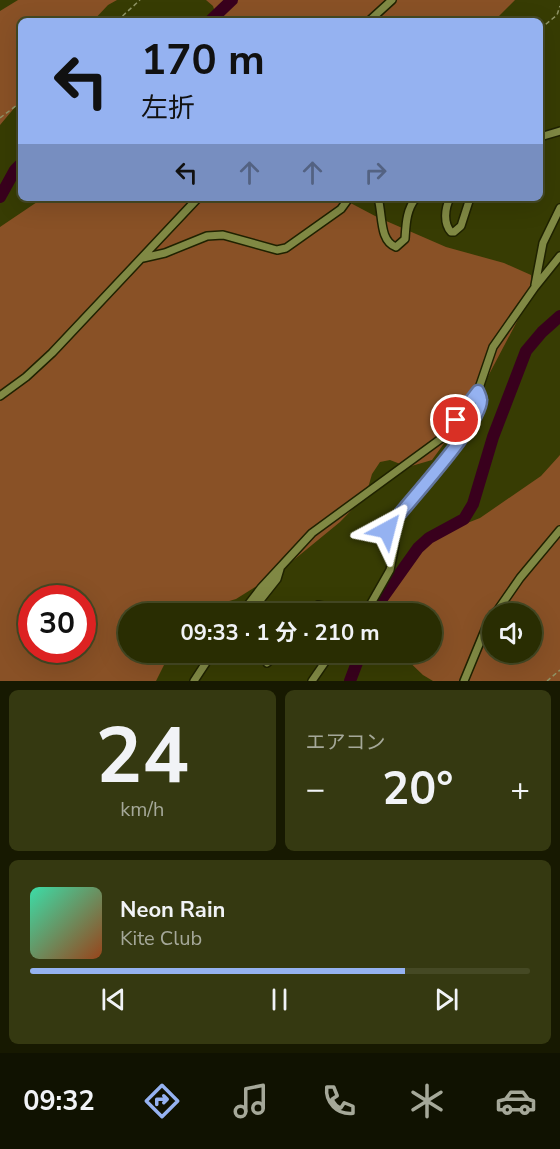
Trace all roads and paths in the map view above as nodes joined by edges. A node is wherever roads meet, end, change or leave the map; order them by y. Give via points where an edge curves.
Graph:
1 (140, 0) edge
2 (392, 0) edge
3 (560, 6) edge
4 (120, 18) edge
5 (372, 18) edge
6 (543, 26) edge
7 (18, 104) edge
8 (0, 118) edge
9 (560, 131) edge
10 (543, 136) edge
11 (195, 201) edge
12 (347, 201) edge
13 (379, 201) edge
14 (413, 201) edge
15 (448, 201) edge
16 (469, 201) edge
17 (560, 208) edge
18 (560, 256) edge
19 (143, 258) junction
20 (535, 287) junction
21 (478, 391) junction
22 (0, 396) edge
23 (560, 530) edge
24 (280, 567) junction
25 (250, 603) edge
26 (258, 603) edge
27 (371, 603) edge
28 (502, 603) edge
29 (482, 635) edge
30 (206, 663) edge
31 (325, 663) edge
32 (560, 670) edge
33 (194, 681) edge
34 (312, 681) edge
35 (464, 681) edge
36 (547, 681) edge

1 - 4 path
2 - 5 street
3 - 6 path
7 - 8 path
9 - 10 street
11 - 19 street
12 - 19 street via 285,248 277,250 223,235 207,236
13 - 14 street via 384,236 396,247 405,239
15 - 16 street via 445,220 450,232 461,226
17 - 20 street via 543,243
18 - 20 street
19 - 22 street via 52,353
20 - 21 street via 493,347
21 - 24 street via 446,435 312,533
21 - 27 street via 481,401 477,414 447,459 387,530 395,545 390,570
23 - 28 street
24 - 25 street
24 - 26 street via 277,579
29 - 35 street
30 - 33 street
31 - 34 street
32 - 36 path

